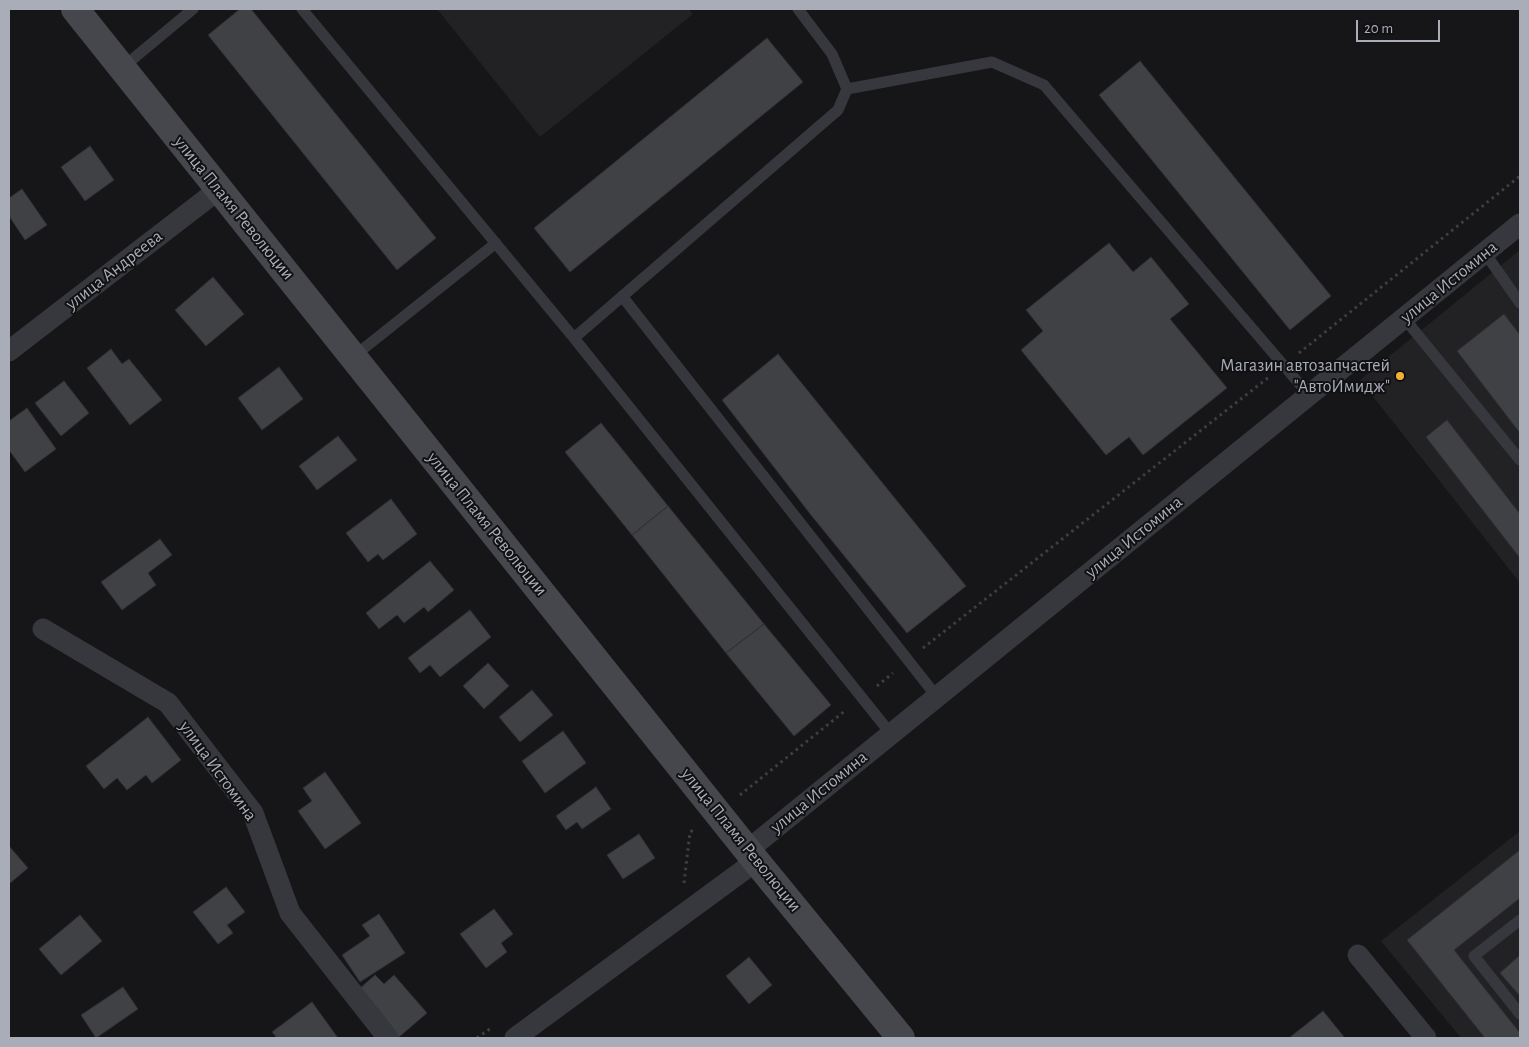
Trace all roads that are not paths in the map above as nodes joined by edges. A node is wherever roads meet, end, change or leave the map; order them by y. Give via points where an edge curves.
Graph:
1 (75, 9) edge
2 (193, 9) edge
3 (302, 9) edge
4 (798, 9) edge
5 (122, 68) junction
6 (846, 89) junction
7 (218, 190) junction
8 (1520, 224) edge
9 (496, 243) junction
10 (1485, 253) junction
11 (622, 296) junction
12 (1520, 303) edge
13 (1404, 318) junction
14 (574, 338) junction
15 (9, 351) edge
16 (353, 357) junction
17 (1309, 395) junction
18 (1520, 460) edge
19 (43, 629) dead end
20 (937, 697) junction
21 (891, 734) junction
22 (752, 856) junction
23 (1520, 920) edge
24 (1358, 956) dead end
25 (1520, 1014) edge
26 (388, 1038) edge
27 (515, 1038) edge
28 (901, 1038) edge
29 (1426, 1038) edge

1 - 5 street, улица Пламя Революции
2 - 5 lane
3 - 9 lane
4 - 6 lane via 832,54
5 - 7 street, улица Пламя Революции
6 - 11 lane via 838,110
6 - 17 lane via 992,62 1044,85
7 - 15 street, улица Андреева
7 - 16 street, улица Пламя Революции
8 - 10 street, улица Истомина
9 - 14 lane
9 - 16 lane
10 - 12 lane
10 - 13 street, улица Истомина
11 - 14 lane
11 - 20 lane
13 - 17 street, улица Истомина
13 - 18 lane
14 - 21 lane
16 - 22 street, улица Пламя Революции
17 - 20 street, улица Истомина
19 - 26 street, улица Истомина via 168,703 253,813 290,913
20 - 21 street, улица Истомина
21 - 22 street, улица Истомина
22 - 27 street, улица Истомина
22 - 28 street, улица Пламя Революции
23 - 25 lane via 1474,956
24 - 29 street

